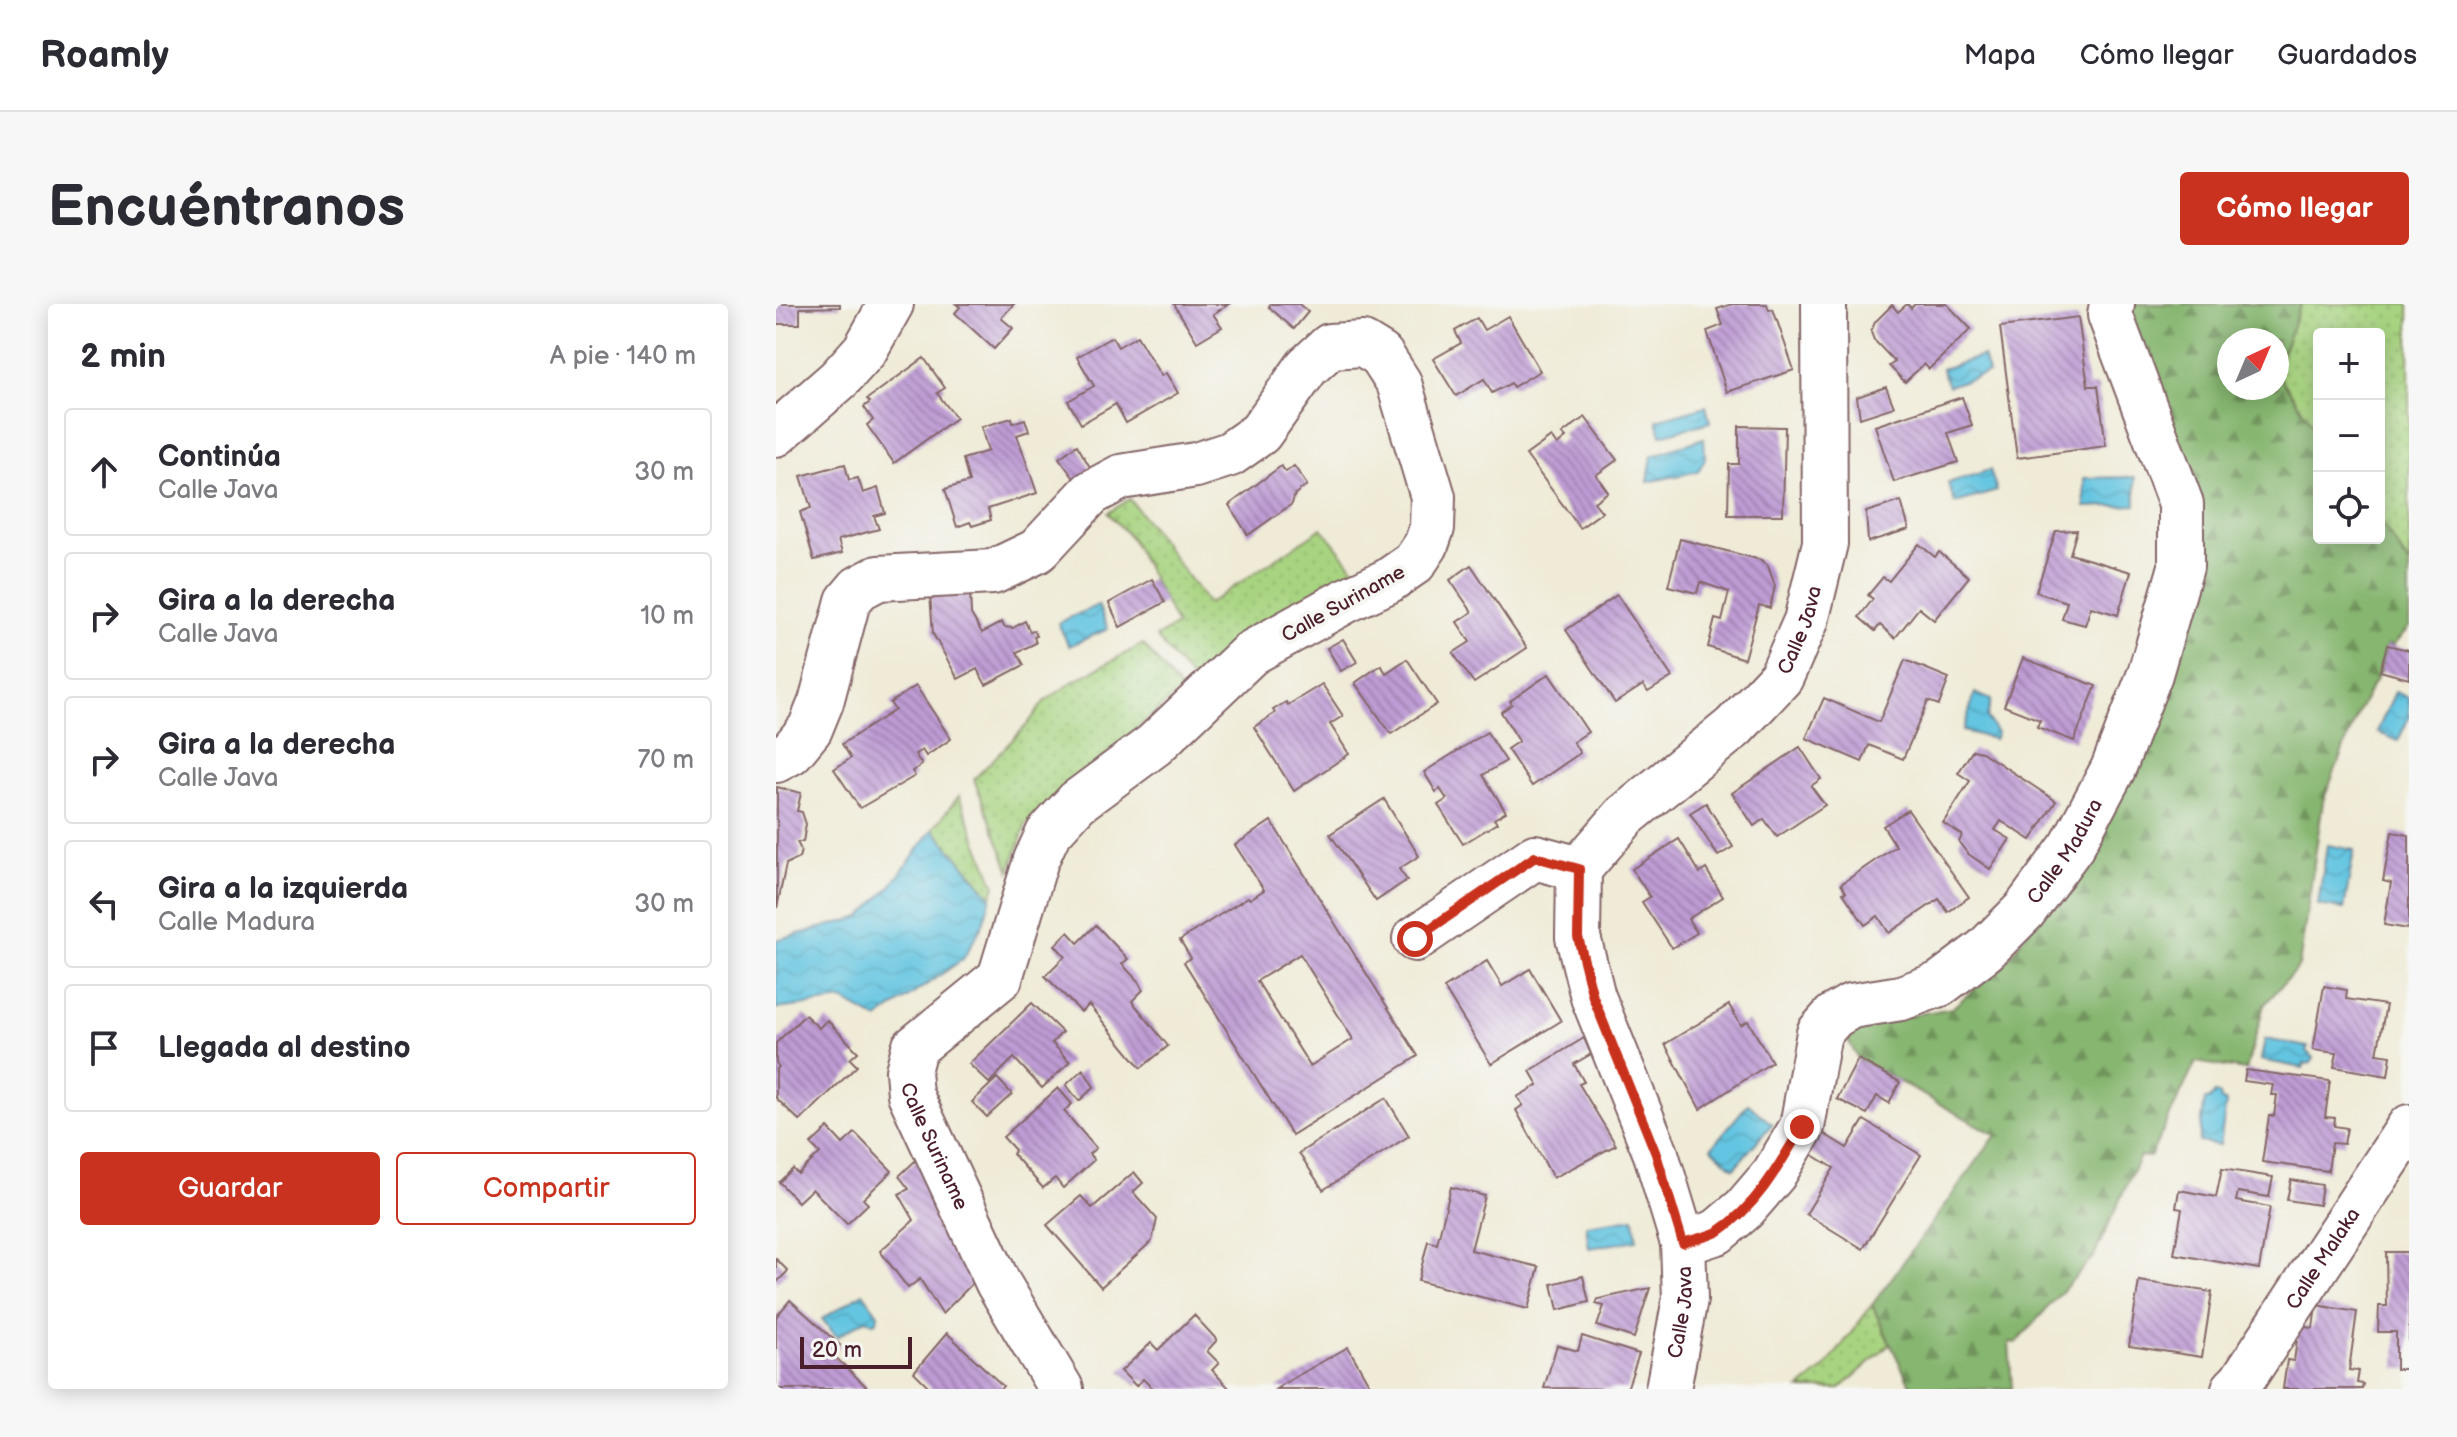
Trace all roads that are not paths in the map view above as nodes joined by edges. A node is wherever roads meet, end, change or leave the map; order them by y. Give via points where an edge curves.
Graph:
1 (891, 304) edge
2 (1824, 304) edge
3 (2112, 304) edge
4 (776, 434) edge
5 (776, 760) edge
6 (1579, 869) junction
7 (1415, 939) dead end
8 (2409, 1127) edge
9 (1683, 1243) junction
10 (1061, 1389) edge
11 (1668, 1389) edge
12 (2234, 1389) edge

1 - 4 street via 865,350
2 - 6 street, Calle Java via 1825,543 1806,621 1781,677 1734,727 1625,816
3 - 9 street, Calle Madura via 2110,315 2181,504 2181,567 2150,674 2113,769 2072,846 2024,911 1985,950 1940,984 1901,998 1851,1006 1834,1016 1819,1033 1802,1127 1774,1174 1717,1232
5 - 10 street, Calle Suriname via 791,752 810,729 848,601 859,588 878,578 993,572 1037,551 1091,493 1121,477 1230,454 1260,433 1307,367 1330,346 1363,344 1381,355 1399,383 1433,497 1432,528 1414,563 1251,653 1154,745 1077,802 1048,834 1036,860 1000,978 914,1048 910,1094 998,1283
6 - 7 street via 1535,857
6 - 9 street, Calle Java via 1578,937 1593,997 1656,1154
8 - 12 street, Calle Malaka
9 - 11 street, Calle Java via 1685,1299

